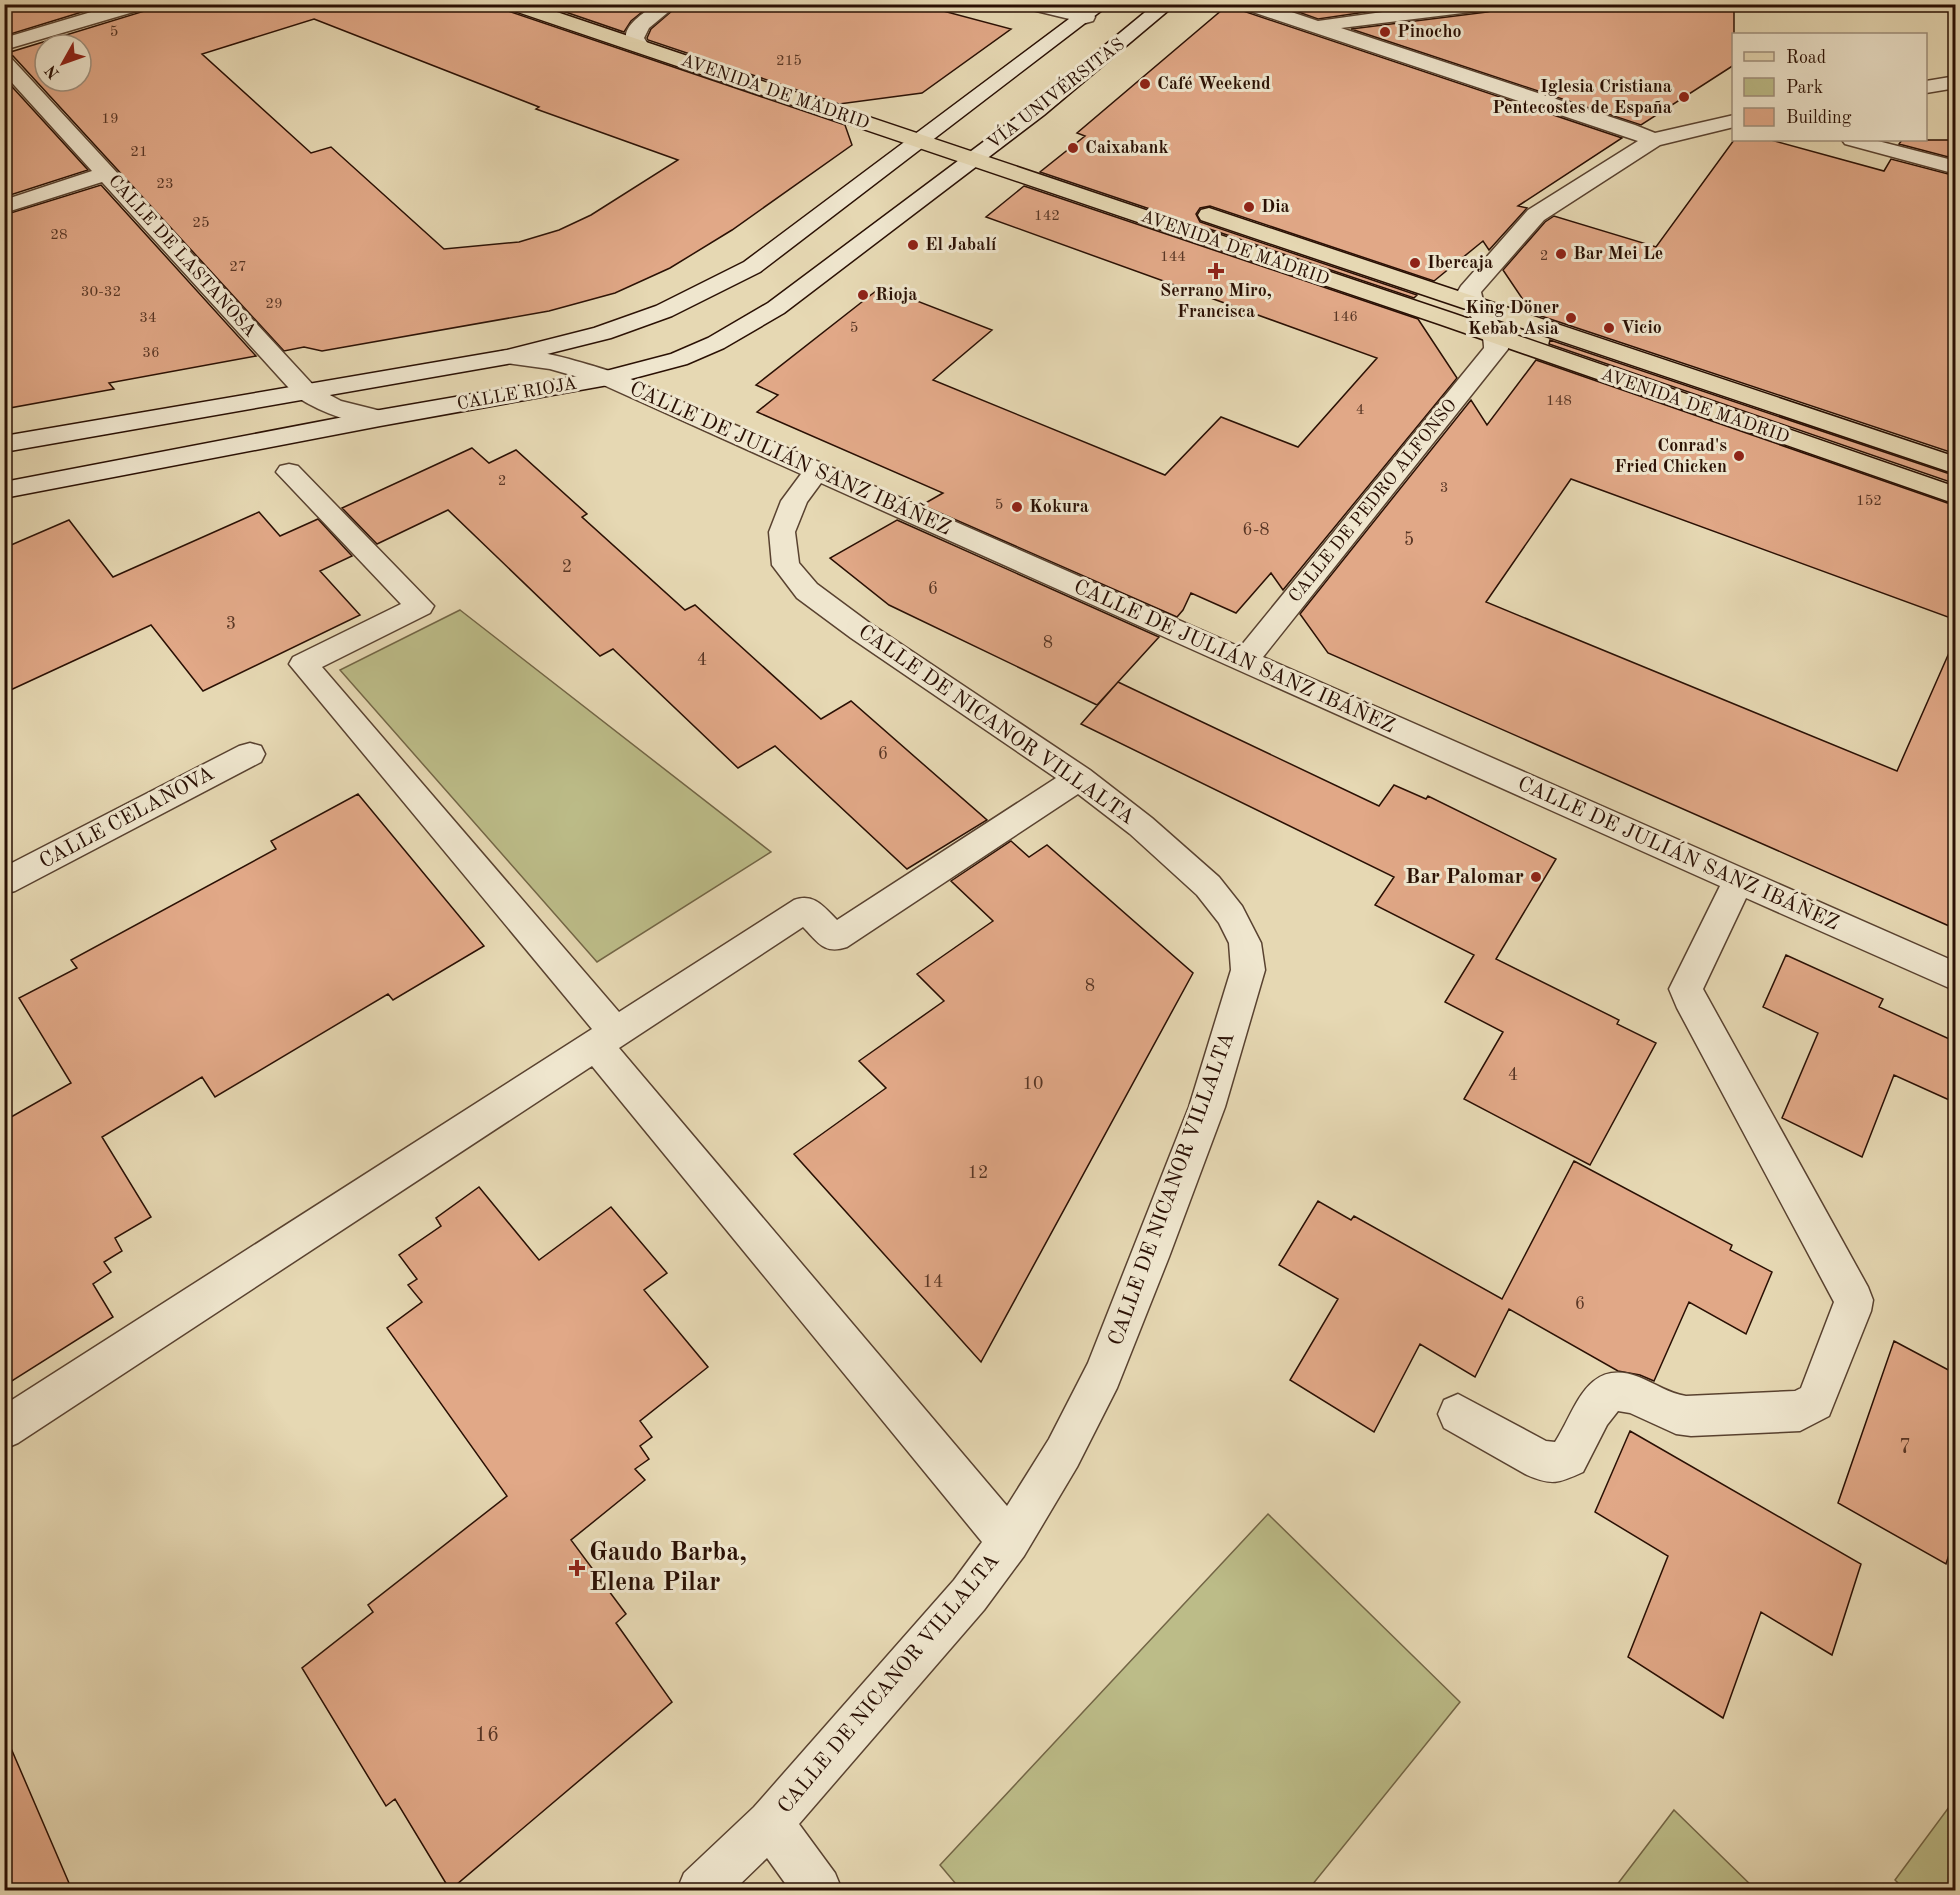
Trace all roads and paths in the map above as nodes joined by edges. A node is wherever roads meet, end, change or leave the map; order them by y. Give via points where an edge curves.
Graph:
1 (140, 4) edge
2 (513, 4) edge
3 (669, 4) edge
4 (1031, 4) edge
5 (1101, 4) edge
6 (1167, 4) edge
7 (1248, 4) edge
8 (1488, 4) edge
9 (1086, 17) junction
10 (621, 18) dead end
11 (1315, 26) junction
12 (651, 28) junction
13 (4, 44) edge
14 (640, 47) junction
15 (4, 62) edge
16 (1956, 82) edge
17 (1927, 87) edge
18 (918, 118) dead end
19 (1732, 121) edge
20 (940, 126) junction
21 (1653, 140) junction
22 (920, 141) junction
23 (1856, 141) edge
24 (975, 143) junction
25 (1956, 168) edge
26 (108, 173) junction
27 (1123, 187) dead end
28 (4, 207) edge
29 (1190, 209) dead end
30 (1469, 301) junction
31 (1497, 338) junction
32 (507, 357) junction
33 (608, 378) junction
34 (306, 393) junction
35 (380, 418) junction
36 (4, 444) edge
37 (1956, 466) edge
38 (816, 471) junction
39 (289, 472) dead end
40 (4, 490) edge
41 (1956, 496) edge
42 (1244, 661) junction
43 (250, 754) dead end
44 (1079, 778) junction
45 (1739, 880) junction
46 (4, 882) edge
47 (1956, 977) edge
48 (606, 1039) junction
49 (1458, 1414) dead end
50 (4, 1429) edge
51 (1009, 1541) junction
52 (770, 1823) junction
53 (701, 1890) edge
54 (818, 1890) edge

1 - 13 street
2 - 14 main road, AVENIDA DE MADRID
3 - 12 street via 652,15
4 - 9 street
5 - 9 street
6 - 24 street, VÍA UNIVÉRSITAS
7 - 11 street
8 - 11 street
9 - 20 street
10 - 12 main road
11 - 21 street
12 - 14 street via 636,32
14 - 22 main road, AVENIDA DE MADRID
15 - 26 street, CALLE DE LASTANOSA
16 - 17 street
18 - 20 main road, AVENIDA DE MADRID
19 - 21 street
20 - 22 street
20 - 24 main road, AVENIDA DE MADRID
21 - 30 street via 1536,215 1475,283 1469,291
22 - 24 main road, AVENIDA DE MADRID
22 - 32 street, CALLE RIOJA via 752,267 719,287 623,327
23 - 25 street
24 - 27 main road, AVENIDA DE MADRID
24 - 31 main road, AVENIDA DE MADRID
24 - 33 street, CALLE RIOJA via 776,308 679,359
26 - 28 street
26 - 34 street, CALLE DE LASTANOSA
29 - 30 main road, AVENIDA DE MADRID
30 - 31 street via 1494,327
30 - 37 main road, AVENIDA DE MADRID
31 - 41 main road, AVENIDA DE MADRID
31 - 42 street, CALLE DE PEDRO ALFONSO via 1489,359
32 - 33 street, CALLE DE JULIÁN SANZ IBÁÑEZ via 552,362
32 - 34 street, CALLE RIOJA
33 - 35 street, CALLE RIOJA
33 - 38 street, CALLE DE JULIÁN SANZ IBÁÑEZ
34 - 35 street, CALLE DE LASTANOSA via 319,402
34 - 36 street, CALLE RIOJA
35 - 40 street, CALLE RIOJA
38 - 42 street, CALLE DE JULIÁN SANZ IBÁÑEZ
38 - 44 street, CALLE DE NICANOR VILLALTA via 794,501 782,532 786,566 807,591
39 - 48 street via 420,606 303,664
42 - 45 street, CALLE DE JULIÁN SANZ IBÁÑEZ
43 - 46 street, CALLE CELANOVA
44 - 48 street via 835,938 805,909
44 - 51 street, CALLE DE NICANOR VILLALTA via 1208,886 1232,915 1245,943 1248,970 1207,1107 1103,1374 1063,1453
45 - 47 street, CALLE DE JULIÁN SANZ IBÁÑEZ
45 - 49 street via 1686,989 1854,1300 1815,1402 1800,1411 1686,1416 1640,1397 1613,1394 1604,1397 1594,1410 1569,1458 1548,1463
48 - 50 street
48 - 51 street
51 - 52 street, CALLE DE NICANOR VILLALTA via 969,1595
52 - 53 street, CALLE DE NICANOR VILLALTA
52 - 54 street

